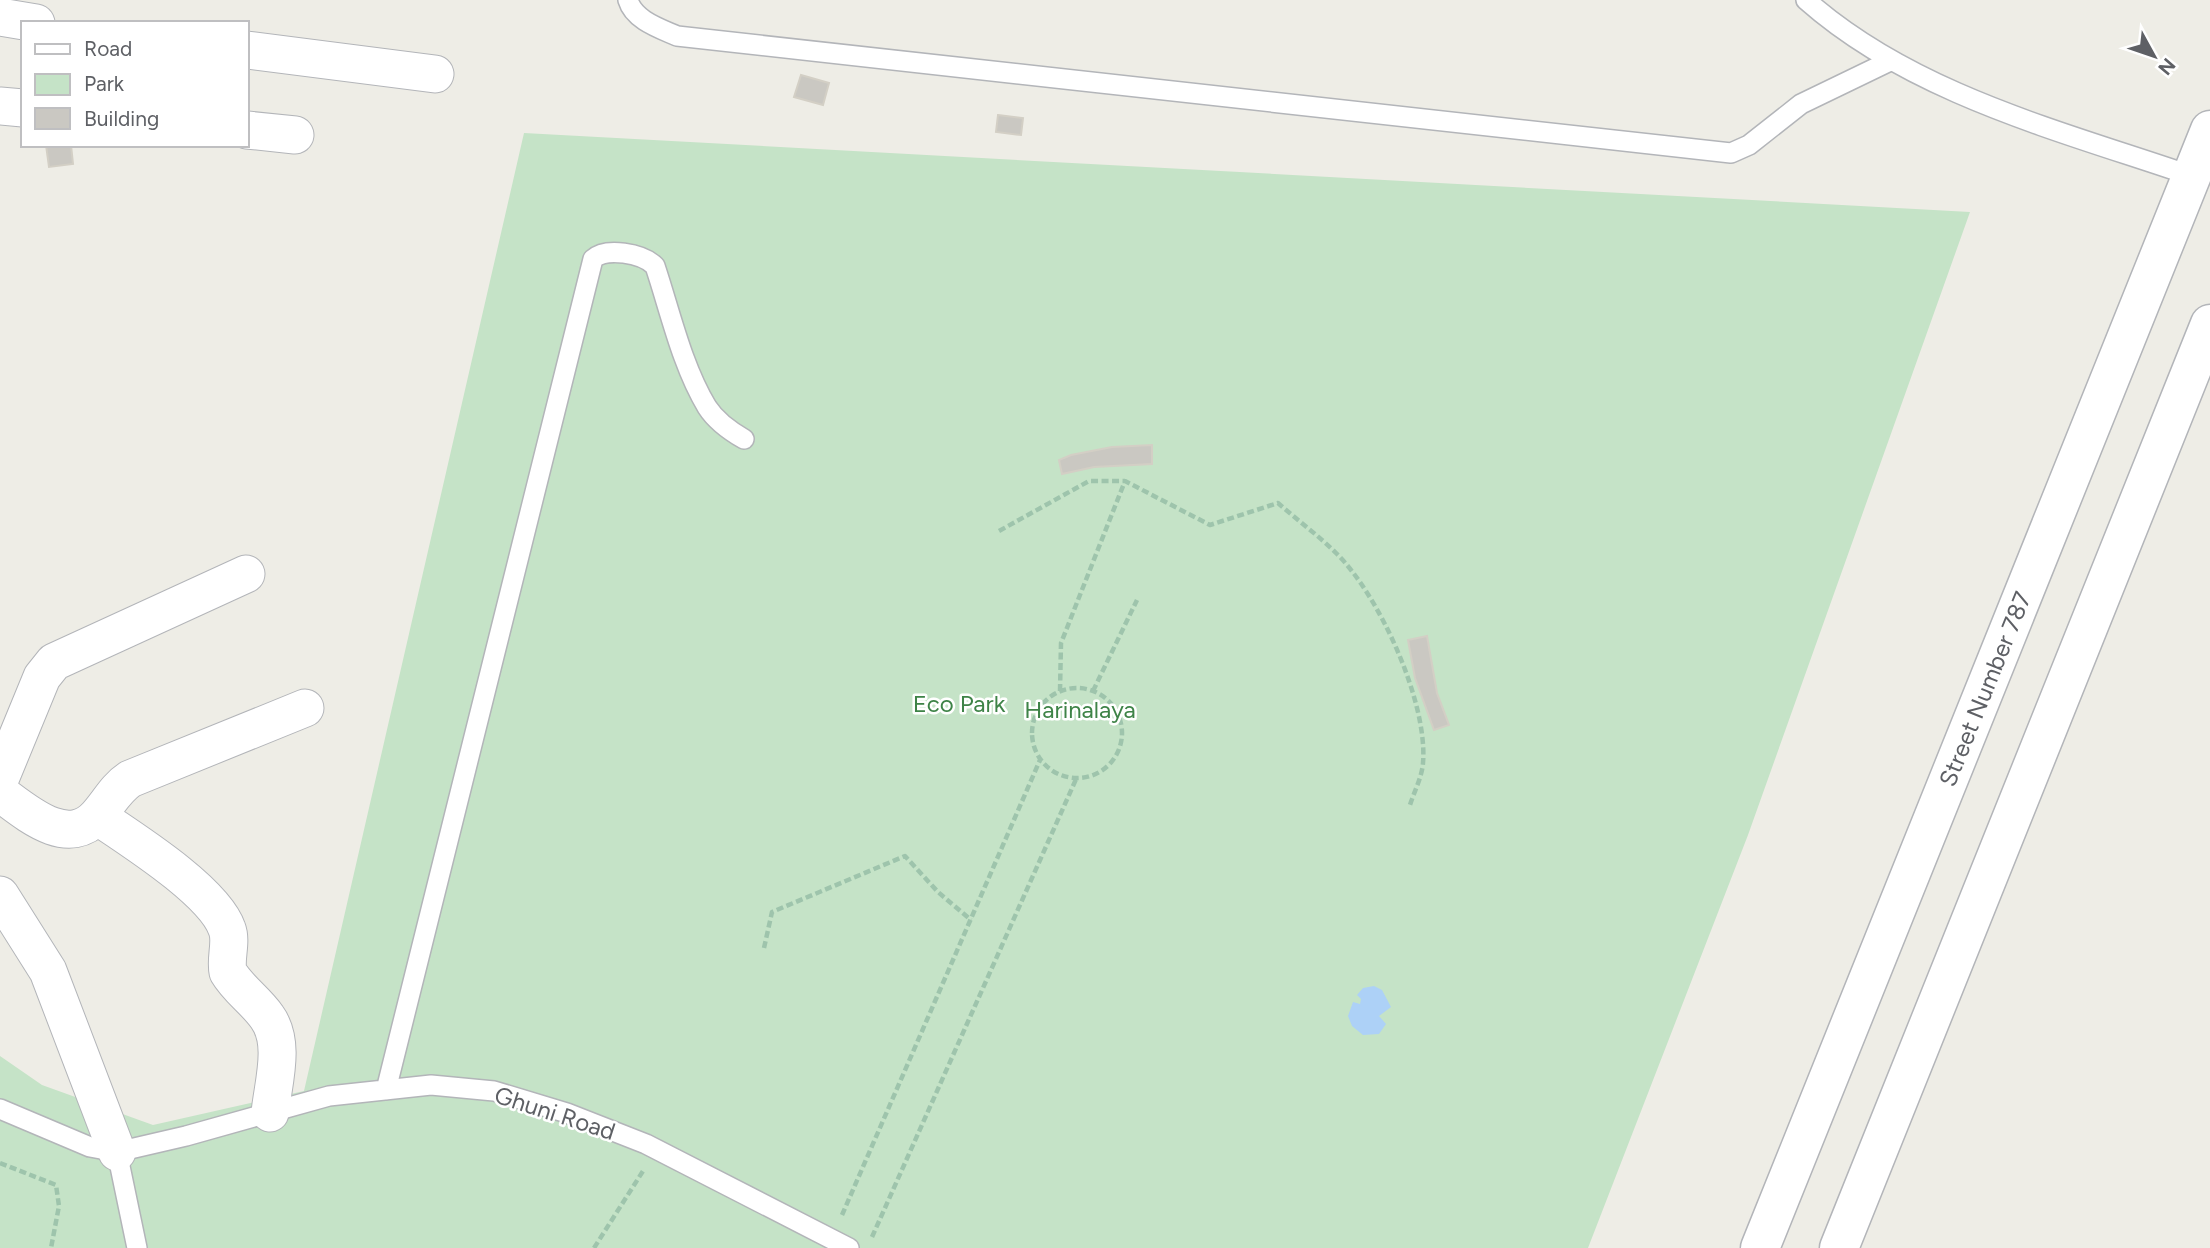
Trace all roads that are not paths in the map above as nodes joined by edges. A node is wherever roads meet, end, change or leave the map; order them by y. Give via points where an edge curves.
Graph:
1 (628, 0) edge
2 (1806, 0) edge
3 (0, 17) edge
4 (24, 21) edge
5 (248, 50) edge
6 (1890, 61) junction
7 (435, 74) dead end
8 (0, 106) edge
9 (21, 108) edge
10 (248, 130) edge
11 (2210, 130) edge
12 (295, 135) dead end
13 (2192, 176) junction
14 (2210, 324) edge
15 (744, 439) dead end
16 (246, 574) dead end
17 (305, 708) dead end
18 (0, 779) edge
19 (0, 793) edge
20 (97, 816) junction
21 (0, 895) edge
22 (386, 1090) junction
23 (0, 1109) edge
24 (270, 1113) junction
25 (117, 1152) junction
26 (136, 1248) edge
27 (849, 1248) edge
28 (1760, 1248) edge
29 (1839, 1248) edge

1 - 6 lane via 646,21 677,36 1731,152 1749,145 1801,104
2 - 6 lane
3 - 4 street
5 - 7 street
6 - 13 lane via 1986,104
8 - 9 street
10 - 12 street
11 - 13 street, Street Number 787
13 - 28 street, Street Number 787
14 - 29 street
15 - 22 lane via 707,407 655,265 606,251 593,258
16 - 18 street via 54,662 41,677
17 - 20 street via 130,779
19 - 20 street via 30,816 59,829 77,828
20 - 24 street via 186,880 219,915 228,931 228,972 274,1030 278,1047
21 - 25 street via 48,971
22 - 24 lane, Ghuni Road via 329,1096
22 - 27 lane, Ghuni Road via 431,1085 494,1091 567,1113 656,1149
23 - 25 lane, Ghuni Road via 73,1141
24 - 25 lane, Ghuni Road
25 - 26 lane

